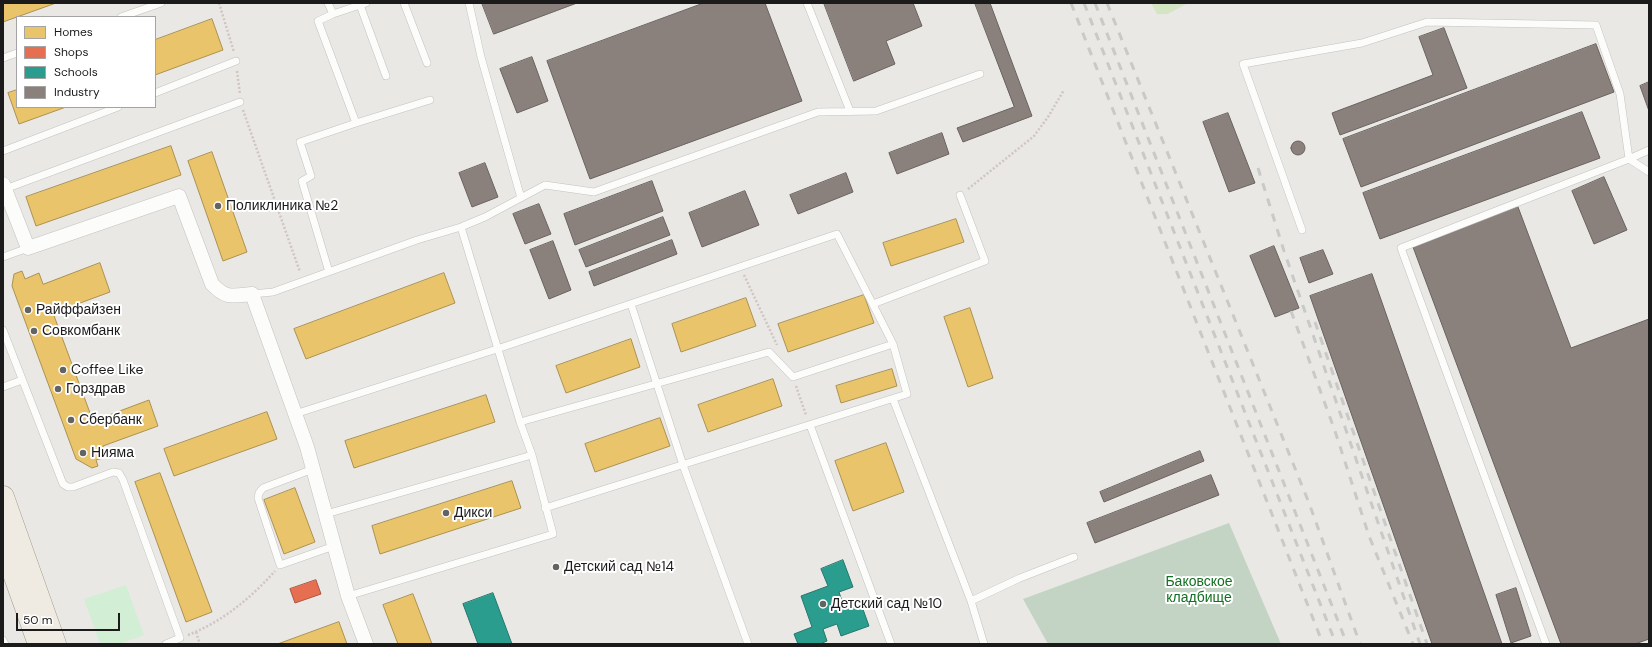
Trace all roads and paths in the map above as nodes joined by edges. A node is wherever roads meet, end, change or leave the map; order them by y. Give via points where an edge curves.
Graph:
1 (161, 3) edge
2 (220, 3) edge
3 (328, 3) edge
4 (404, 3) edge
5 (469, 3) edge
6 (807, 3) edge
7 (363, 4) edge
8 (332, 14) junction
9 (124, 16) edge
10 (16, 53) edge
11 (3, 58) edge
12 (236, 61) junction
13 (427, 63) dead end
14 (980, 74) dead end
15 (386, 76) dead end
16 (1064, 90) dead end
17 (156, 92) edge
18 (430, 100) dead end
19 (240, 102) junction
20 (115, 108) edge
21 (850, 111) junction
22 (356, 123) junction
23 (1649, 150) edge
24 (3, 151) edge
25 (1629, 159) junction
26 (1649, 172) edge
27 (4, 186) edge
28 (960, 196) joint
29 (521, 198) junction
30 (461, 227) junction
31 (1302, 230) dead end
32 (28, 248) junction
33 (3, 257) edge
34 (329, 272) junction
35 (304, 282) junction
36 (252, 294) junction
37 (631, 304) junction
38 (873, 304) junction
39 (3, 330) edge
40 (893, 344) junction
41 (497, 349) junction
42 (22, 380) junction
43 (656, 384) junction
44 (3, 387) edge
45 (893, 399) junction
46 (295, 414) junction
47 (520, 422) junction
48 (810, 425) junction
49 (532, 455) junction
50 (682, 465) junction
51 (313, 470) junction
52 (3, 497) edge
53 (545, 508) junction
54 (326, 514) junction
55 (3, 543) edge
56 (334, 546) junction
57 (1074, 557) dead end
58 (280, 565) junction
59 (348, 596) junction
60 (971, 601) junction
61 (196, 632) junction
62 (180, 638) junction
63 (3, 640) edge
64 (5, 644) edge
65 (39, 644) edge
66 (56, 644) edge
67 (166, 644) edge
68 (200, 644) edge
69 (366, 644) edge
70 (748, 644) edge
71 (891, 644) edge
72 (984, 644) edge
73 (1546, 644) edge

1 - 9 lane
2 - 12 path
3 - 8 lane
4 - 13 lane
5 - 29 lane via 481,56
6 - 21 lane
7 - 8 lane
7 - 15 lane
8 - 22 lane via 318,21
10 - 11 lane
12 - 17 lane
12 - 19 path
14 - 21 lane via 876,111
16 - 28 path via 1034,136
18 - 22 lane
19 - 27 lane
19 - 35 path
20 - 24 lane
21 - 29 lane via 818,112 594,192 545,185
22 - 34 lane via 300,142 311,176 302,181
23 - 25 lane
25 - 26 lane
25 - 31 lane via 1620,94 1596,25 1427,22 1362,43 1243,64
25 - 73 lane via 1400,248
27 - 32 street
28 - 38 lane via 985,261
29 - 30 lane
30 - 34 lane
30 - 41 lane
32 - 33 lane
32 - 36 street via 180,196 212,284 226,295
34 - 35 lane
35 - 36 lane via 273,292
36 - 46 street
37 - 38 lane via 837,234
37 - 41 lane
37 - 43 lane
38 - 40 lane
39 - 42 lane
40 - 43 lane via 793,377 769,352
40 - 45 lane via 907,394
41 - 46 lane
41 - 47 lane
42 - 44 lane
42 - 62 lane via 63,484 73,486 113,472 119,473 124,480
43 - 47 lane
43 - 50 lane
45 - 48 lane
45 - 60 lane
46 - 51 street
47 - 49 lane
48 - 50 lane
48 - 71 lane
49 - 53 lane
49 - 54 lane
50 - 53 lane
50 - 70 lane
51 - 54 street
51 - 58 lane via 263,488 259,493 258,498
52 - 66 main road
53 - 59 lane via 554,534
54 - 56 street
55 - 65 main road
56 - 58 lane
56 - 59 street
57 - 60 lane
58 - 61 path via 259,589 234,610
59 - 69 street
60 - 72 lane
61 - 62 path
61 - 68 path
62 - 67 lane
63 - 64 lane

